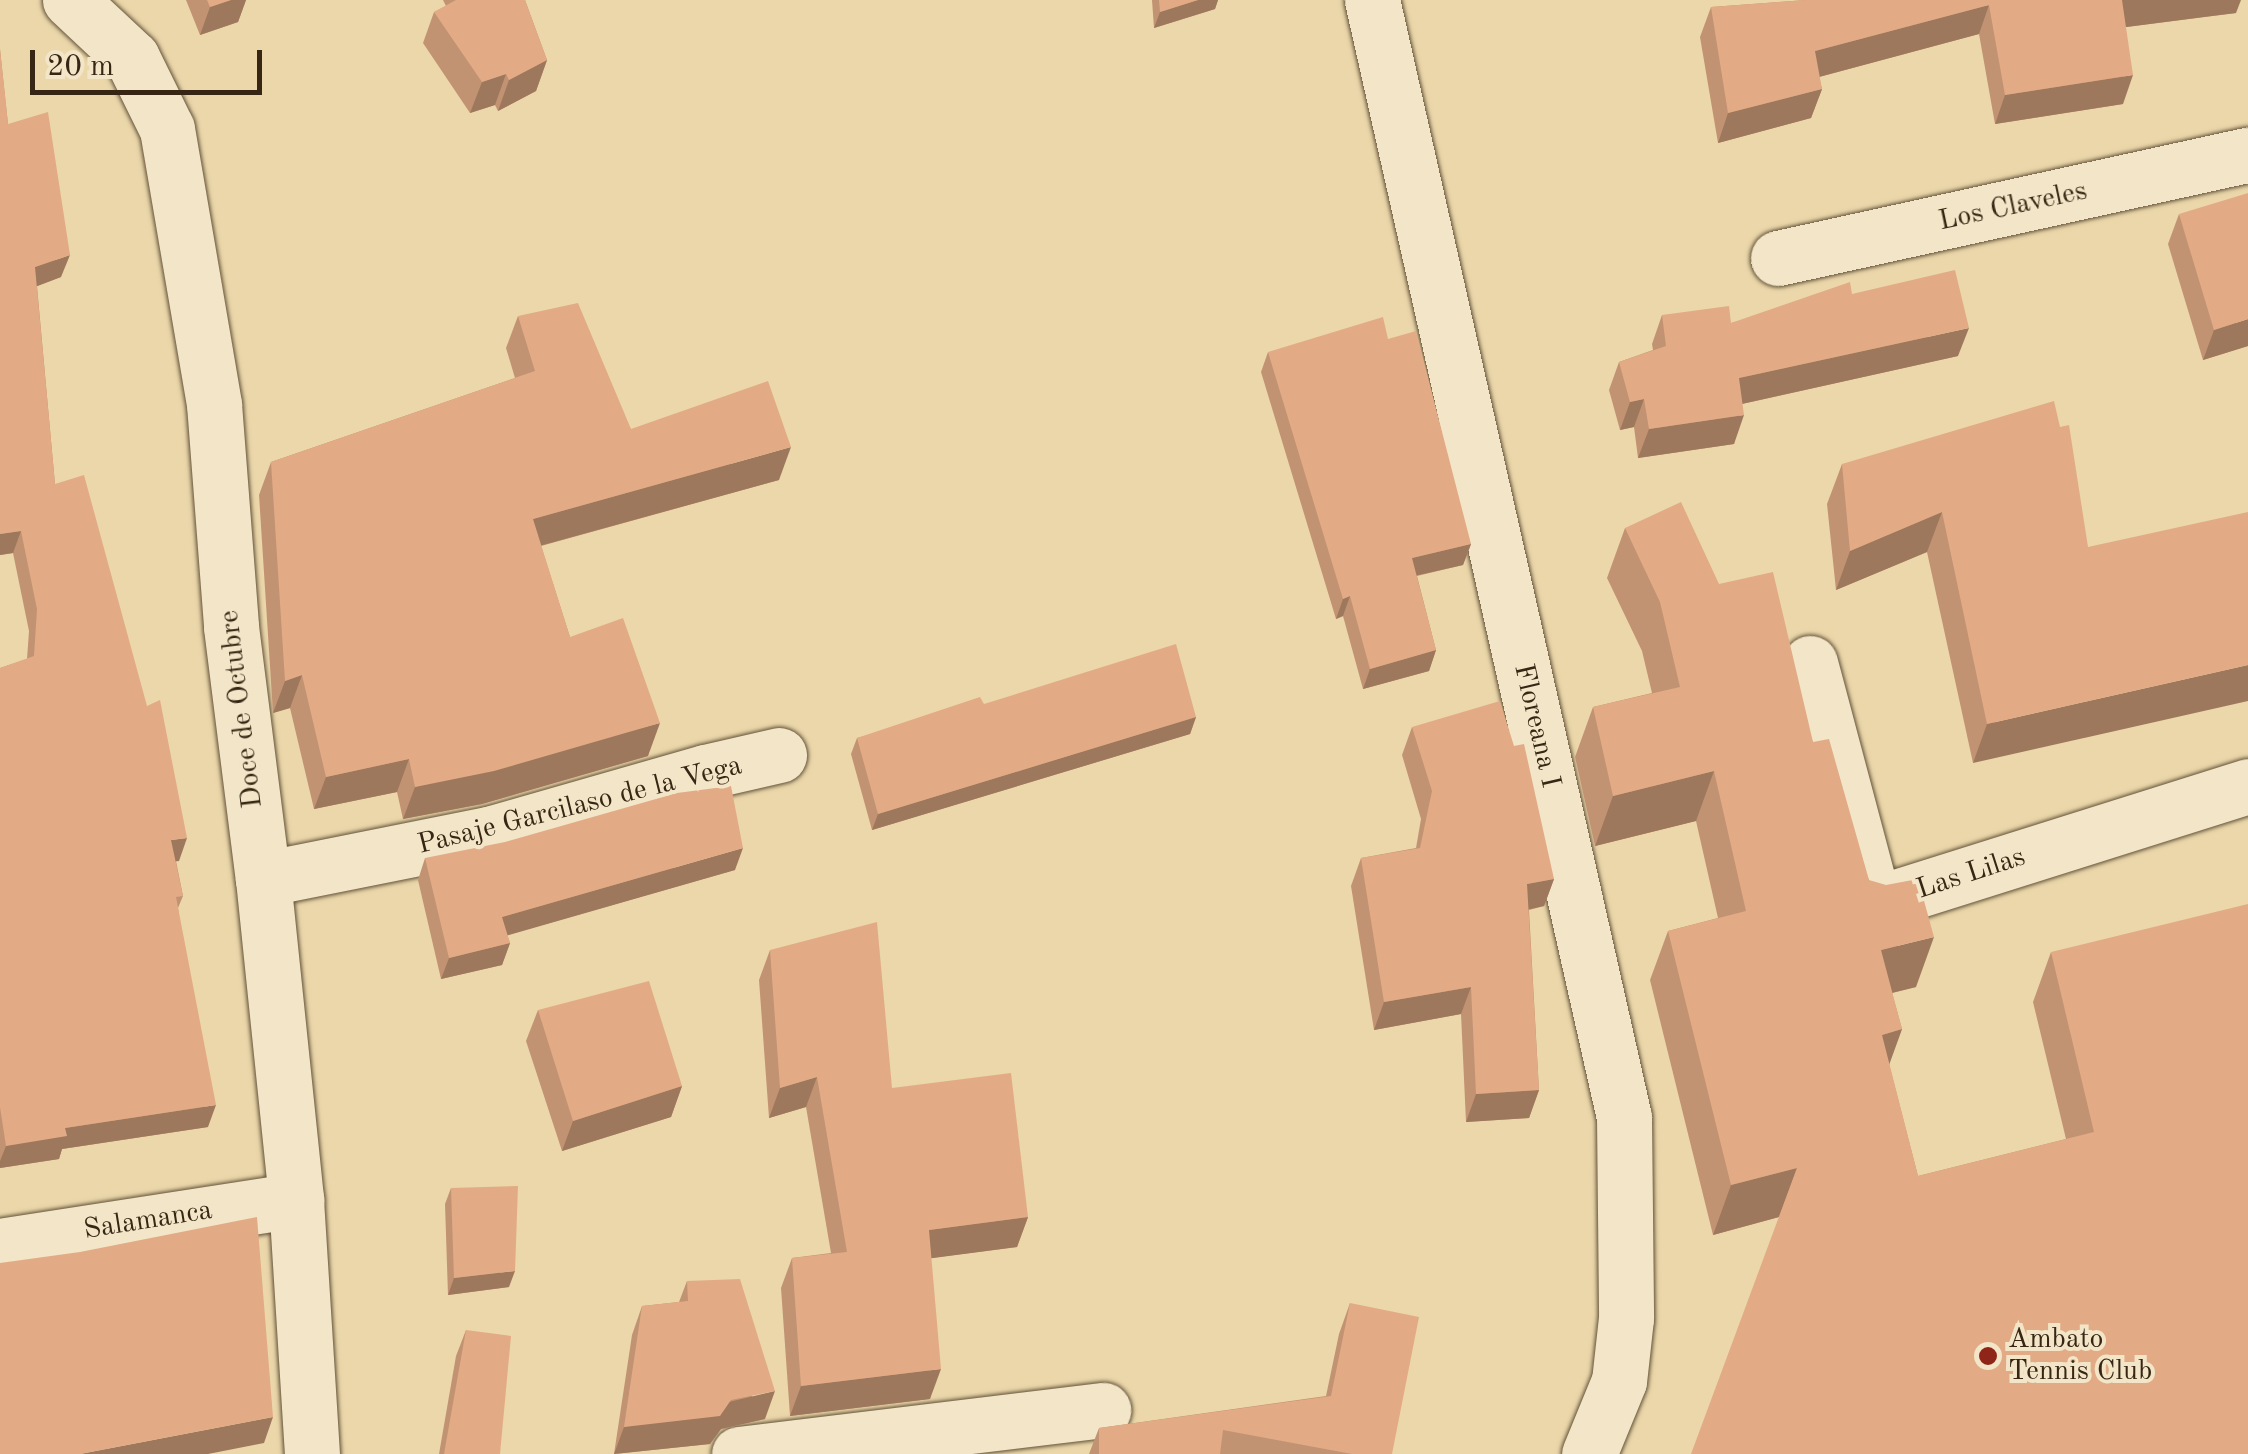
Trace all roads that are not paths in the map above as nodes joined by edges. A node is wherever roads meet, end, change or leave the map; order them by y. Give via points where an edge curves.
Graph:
1 (70, 0) edge
2 (1372, 0) edge
3 (2248, 156) edge
4 (1778, 258) dead end
5 (1810, 663) dead end
6 (779, 755) dead end
7 (2248, 786) edge
8 (263, 879) junction
9 (296, 1200) junction
10 (0, 1246) edge
11 (1103, 1410) dead end
12 (312, 1454) edge
13 (739, 1454) edge
14 (1589, 1454) edge

1 - 8 street, Doce de Octubre via 132,58 167,128 214,404 231,627
2 - 14 street, Floreana I via 1624,1117 1626,1318 1619,1381
3 - 4 street, Los Claveles
5 - 7 street, Las Lilas via 1874,904
6 - 8 street, Pasaje Garcilaso de la Vega via 489,834
8 - 9 street, Doce de Octubre
9 - 10 street, Salamanca
9 - 12 street, Doce de Octubre
11 - 13 street

